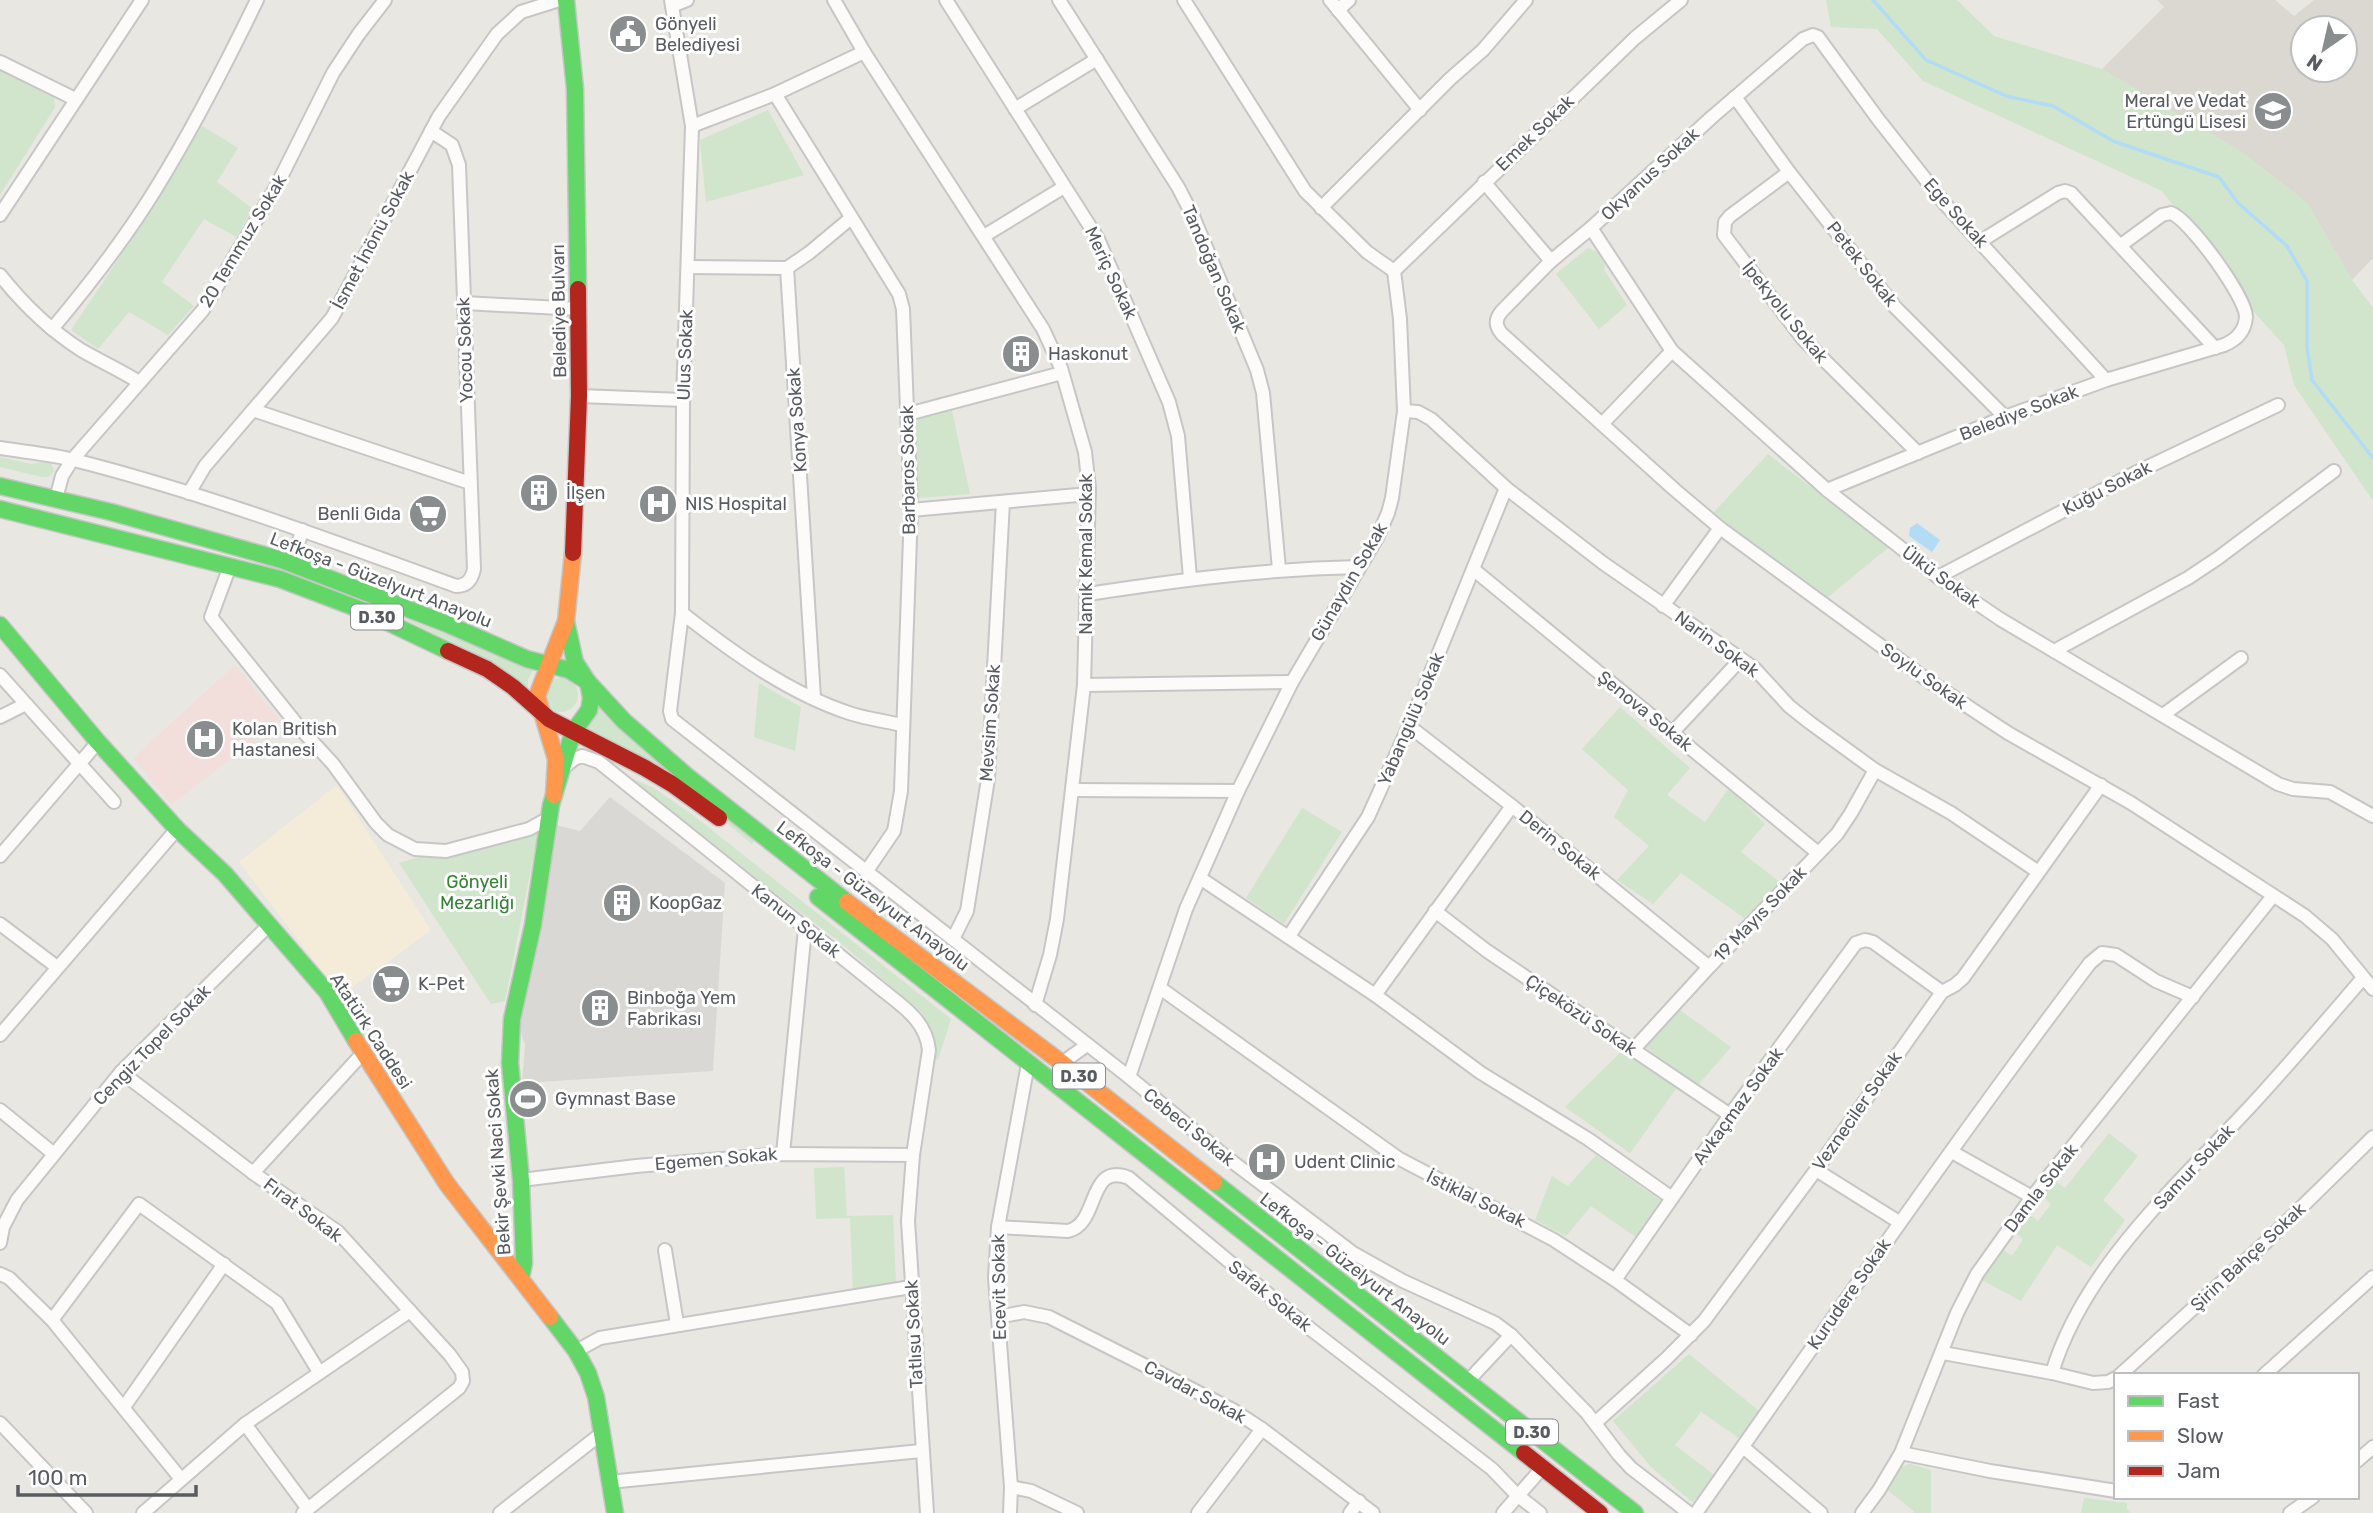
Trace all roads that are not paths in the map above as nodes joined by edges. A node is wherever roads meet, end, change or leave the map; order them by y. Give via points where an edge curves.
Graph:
1 (142, 0) edge
2 (257, 0) edge
3 (385, 0) edge
4 (559, 0) edge
5 (566, 0) edge
6 (688, 0) edge
7 (834, 0) edge
8 (946, 0) edge
9 (1059, 0) edge
10 (1184, 0) edge
11 (1349, 0) edge
12 (1526, 0) edge
13 (1681, 0) edge
14 (671, 3) edge
15 (1334, 5) edge
16 (1818, 37) joint
17 (864, 52) junction
18 (1097, 59) junction
19 (0, 62) edge
20 (775, 94) junction
21 (1735, 97) junction
22 (75, 99) junction
23 (1015, 109) junction
24 (1420, 110) junction
25 (692, 126) junction
26 (431, 131) junction
27 (1789, 172) junction
28 (1483, 182) junction
29 (1065, 187) junction
30 (1321, 208) junction
31 (0, 215) edge
32 (851, 218) junction
33 (1591, 228) junction
34 (984, 236) junction
35 (1981, 241) junction
36 (2121, 245) junction
37 (1551, 261) junction
38 (688, 267) junction
39 (787, 268) junction
40 (1394, 271) junction
41 (0, 275) edge
42 (464, 303) junction
43 (579, 309) junction
44 (1498, 328) joint
45 (52, 329) junction
46 (2215, 348) junction
47 (1672, 351) junction
48 (1062, 373) junction
49 (2106, 380) junction
50 (139, 382) junction
51 (579, 396) junction
52 (683, 400) junction
53 (2278, 405) dead end
54 (253, 410) junction
55 (1404, 411) junction
56 (908, 414) junction
57 (2006, 417) junction
58 (1602, 424) junction
59 (0, 448) edge
60 (1918, 453) junction
61 (72, 460) junction
62 (2334, 471) dead end
63 (470, 483) junction
64 (0, 486) edge
65 (1506, 488) junction
66 (1826, 490) junction
67 (189, 493) junction
68 (1089, 494) junction
69 (56, 499) junction
70 (1003, 502) junction
71 (0, 509) edge
72 (911, 510) junction
73 (0, 518) edge
74 (48, 520) junction
75 (1720, 528) junction
76 (302, 530) junction
77 (293, 563) junction
78 (230, 566) junction
79 (1359, 566) junction
80 (1279, 569) junction
81 (1473, 569) junction
82 (1938, 576) junction
83 (1190, 578) junction
84 (1088, 594) junction
85 (1663, 606) junction
86 (682, 613) junction
87 (566, 621) junction
88 (0, 625) edge
89 (2053, 651) junction
90 (2241, 658) dead end
91 (1741, 659) junction
92 (549, 666) junction
93 (0, 675) edge
94 (1292, 681) junction
95 (588, 682) junction
96 (1083, 685) junction
97 (814, 698) junction
98 (26, 704) junction
99 (540, 710) junction
100 (670, 712) joint
101 (2163, 715) junction
102 (0, 717) edge
103 (902, 725) junction
104 (1409, 726) junction
105 (573, 732) junction
106 (1672, 733) junction
107 (98, 742) junction
108 (80, 761) junction
109 (563, 768) junction
110 (1875, 770) junction
111 (2101, 785) junction
112 (1073, 790) junction
113 (1238, 791) junction
114 (554, 795) junction
115 (114, 802) dead end
116 (1512, 806) junction
117 (2373, 816) edge
118 (549, 818) junction
119 (177, 829) junction
120 (1818, 853) junction
121 (0, 856) edge
122 (2038, 871) junction
123 (866, 872) junction
124 (1200, 878) junction
125 (2273, 896) junction
126 (1435, 911) junction
127 (0, 924) edge
128 (269, 925) junction
129 (805, 929) junction
130 (1289, 936) junction
131 (953, 939) junction
132 (57, 967) junction
133 (1709, 967) junction
134 (2363, 978) junction
135 (1160, 988) junction
136 (2373, 989) edge
137 (1942, 992) junction
138 (1375, 995) junction
139 (2193, 997) junction
140 (1035, 1005) junction
141 (0, 1035) edge
142 (1087, 1045) junction
143 (1633, 1050) junction
144 (363, 1053) junction
145 (1062, 1063) junction
146 (1028, 1064) junction
147 (121, 1072) junction
148 (1129, 1077) junction
149 (0, 1110) edge
150 (1730, 1115) junction
151 (2373, 1137) edge
152 (1952, 1152) junction
153 (54, 1154) junction
154 (783, 1154) junction
155 (913, 1155) junction
156 (1816, 1170) junction
157 (253, 1172) junction
158 (521, 1180) junction
159 (2032, 1197) junction
160 (1672, 1198) junction
161 (1899, 1222) junction
162 (998, 1227) junction
163 (0, 1242) edge
164 (665, 1250) dead end
165 (223, 1264) junction
166 (0, 1274) edge
167 (2373, 1277) edge
168 (521, 1278) junction
169 (1615, 1280) junction
170 (911, 1287) junction
171 (410, 1311) junction
172 (998, 1317) junction
173 (52, 1320) junction
174 (677, 1324) junction
175 (1511, 1335) junction
176 (1690, 1335) junction
177 (576, 1351) junction
178 (1943, 1353) junction
179 (319, 1372) junction
180 (2052, 1373) junction
181 (2122, 1373) edge
182 (2266, 1373) edge
183 (2114, 1379) edge
184 (1467, 1382) junction
185 (124, 1407) junction
186 (0, 1423) edge
187 (1595, 1423) junction
188 (245, 1424) junction
189 (1262, 1429) junction
190 (602, 1433) junction
191 (1742, 1447) junction
192 (2373, 1447) edge
193 (922, 1451) junction
194 (1902, 1453) junction
195 (2359, 1459) edge
196 (1543, 1467) junction
197 (181, 1479) junction
198 (609, 1482) junction
199 (1011, 1487) junction
200 (2114, 1491) edge
201 (1517, 1495) junction
202 (2310, 1499) edge
203 (1359, 1501) junction
204 (305, 1511) edge
205 (86, 1513) edge
206 (144, 1513) edge
207 (500, 1513) edge
208 (615, 1513) edge
209 (927, 1513) edge
210 (1010, 1513) edge
211 (1077, 1513) edge
212 (1198, 1513) edge
213 (1350, 1513) edge
214 (1373, 1513) edge
215 (1503, 1513) edge
216 (1539, 1513) edge
217 (1600, 1513) edge
218 (1635, 1513) edge
219 (1689, 1513) edge
220 (1696, 1513) edge
221 (1821, 1513) edge
222 (1862, 1513) edge
223 (2290, 1513) edge

1 - 22 street
2 - 45 street via 155,192
3 - 50 street, 20 Temmuz Sokak via 334,73 218,288
4 - 26 street, İsmet İnönü Sokak via 527,9 502,26
5 - 43 main road, Belediye Bulvarı via 575,89
6 - 14 street
7 - 17 street, Namık Kemal Sokak
8 - 23 street, Meriç Sokak
9 - 18 street, Tandoğan Sokak
10 - 30 street via 1296,177
11 - 15 street
12 - 24 street via 1483,50
13 - 28 street, Emek Sokak
14 - 25 street, Ulus Sokak
15 - 24 street
16 - 21 street, Okyanus Sokak via 1805,37
16 - 35 street, Ege Sokak via 1938,194
17 - 20 street
17 - 34 street, Namık Kemal Sokak
18 - 23 street
18 - 80 street, Tandoğan Sokak via 1186,203 1257,370
19 - 22 street
20 - 25 street
20 - 32 street, Barbaros Sokak
21 - 27 street, Petek Sokak
21 - 33 street, Okyanus Sokak
22 - 31 street
23 - 29 street, Meriç Sokak
24 - 30 street
25 - 38 street, Ulus Sokak
26 - 42 street, Yocou Sokak via 449,142 459,161
26 - 54 street, İsmet İnönü Sokak via 332,318
27 - 57 street, Petek Sokak via 1895,307
27 - 60 street, İpekyolu Sokak via 1730,216 1724,235 1803,339
28 - 37 street
28 - 40 street, Emek Sokak
29 - 34 street
29 - 83 street, Meriç Sokak via 1098,239 1172,410
30 - 40 street via 1367,253
32 - 39 street
32 - 56 street, Barbaros Sokak via 902,301
33 - 37 street, Okyanus Sokak
33 - 47 street, Ülkü Sokak
34 - 48 street, Namık Kemal Sokak via 1043,329
35 - 36 street via 2065,191
35 - 49 street, Ege Sokak
36 - 46 street
36 - 46 street, Belediye Sokak via 2165,214 2184,220 2231,282 2245,312 2241,334
37 - 44 street, Okyanus Sokak via 1502,311
38 - 39 street
38 - 52 street, Ulus Sokak
39 - 97 street, Konya Sokak
40 - 55 street, Günaydın Sokak
41 - 45 street
42 - 43 street
42 - 63 street, Yocou Sokak
43 - 51 main road, Belediye Bulvarı
44 - 58 street, Soylu Sokak
45 - 50 street
46 - 49 street, Belediye Sokak
47 - 58 street
47 - 66 street, Ülkü Sokak
48 - 56 street
48 - 68 street, Namık Kemal Sokak via 1085,452
49 - 57 street, Belediye Sokak
50 - 61 street, 20 Temmuz Sokak
51 - 52 street
51 - 87 main road, Belediye Bulvarı via 575,531
52 - 86 street, Ulus Sokak
53 - 82 street, Kuğu Sokak
54 - 63 street
54 - 67 street, İsmet İnönü Sokak via 205,466
55 - 65 street, Narin Sokak via 1431,418
55 - 79 street, Günaydın Sokak via 1388,513
56 - 72 street, Barbaros Sokak
57 - 60 street, Belediye Sokak
58 - 75 street, Soylu Sokak
59 - 61 street
60 - 66 street, Belediye Sokak
61 - 67 street
61 - 69 street, 20 Temmuz Sokak
62 - 89 street via 2188,578
63 - 76 street, Yocou Sokak via 474,569 464,585 456,586
64 - 69 main road, Lefkoşa - Güzelyurt Anayolu / D.30
65 - 81 street, Yabangülü Sokak
65 - 85 street, Narin Sokak
66 - 82 street, Ülkü Sokak
67 - 76 street
68 - 70 street
68 - 84 street, Namık Kemal Sokak
69 - 77 main road, Lefkoşa - Güzelyurt Anayolu / D.30
70 - 72 street
70 - 131 street, Mevsim Sokak via 988,779 967,911
71 - 74 main road, Lefkoşa - Güzelyurt Anayolu / D.30
72 - 103 street, Barbaros Sokak
73 - 74 main road
74 - 78 main road, Lefkoşa - Güzelyurt Anayolu / D.30
75 - 85 street
75 - 111 street, Soylu Sokak via 1926,679 2008,733
76 - 77 street
77 - 92 main road, Lefkoşa - Güzelyurt Anayolu / D.30
78 - 99 main road, Lefkoşa - Güzelyurt Anayolu / D.30 via 280,579 433,643 487,669
78 - 118 street via 211,617 388,835 415,849 446,851 529,829
79 - 80 street
79 - 94 street, Günaydın Sokak
80 - 83 street
81 - 104 street, Yabangülü Sokak
81 - 106 street, Şenova Sokak
82 - 89 street, Ülkü Sokak
83 - 84 street
84 - 96 street, Namık Kemal Sokak
85 - 91 street, Narin Sokak
86 - 97 street via 749,663
86 - 100 street, Ulus Sokak
87 - 92 main road, Belediye Bulvarı
87 - 95 main road, Belediye Bulvarı via 575,662
88 - 107 main road, Atatürk Caddesi
89 - 101 street, Ülkü Sokak
90 - 101 street
91 - 106 street
91 - 110 street, Narin Sokak via 1801,716
92 - 95 main road, Lefkoşa - Güzelyurt Anayolu / D.30 via 569,670
92 - 99 main road, Belediye Bulvarı via 537,695
93 - 98 street
94 - 96 street
94 - 113 street, Günaydın Sokak
95 - 105 main road via 589,710
95 - 145 main road, Lefkoşa - Güzelyurt Anayolu / D.30 via 624,721 698,785
96 - 112 street, Namık Kemal Sokak
97 - 103 street via 850,713
98 - 102 street
98 - 108 street
99 - 105 main road, Lefkoşa - Güzelyurt Anayolu / D.30
99 - 114 main road, Bekir Şevki Naci Sokak via 556,759
100 - 123 street, Cebeci Sokak via 676,723
101 - 117 street, Ülkü Sokak via 2278,784 2330,792
103 - 123 street, Barbaros Sokak via 897,823
104 - 116 street, Derin Sokak
104 - 130 street, Yabangülü Sokak via 1368,817
105 - 109 main road, Bekir Şevki Naci Sokak
105 - 146 main road, Lefkoşa - Güzelyurt Anayolu / D.30 via 672,784
106 - 120 street, Şenova Sokak
107 - 108 street
107 - 119 main road, Atatürk Caddesi
108 - 115 street
108 - 121 street
109 - 114 main road, Bekir Şevki Naci Sokak
109 - 129 street, Kanun Sokak via 582,756 599,762
110 - 120 street, 19 Mayıs Sokak via 1847,820
110 - 122 street, Narin Sokak
111 - 122 street, Vezneciler Sokak
111 - 125 street, Soylu Sokak
112 - 113 street
112 - 140 street, Namık Kemal Sokak via 1057,919
113 - 124 street, Günaydın Sokak
114 - 118 main road, Bekir Şevki Naci Sokak
116 - 126 street
116 - 133 street, Derin Sokak
118 - 158 main road, Bekir Şevki Naci Sokak via 533,925 512,1019 510,1063
119 - 128 main road, Atatürk Caddesi via 225,874
119 - 132 street
120 - 133 street, 19 Mayıs Sokak
122 - 137 street, Vezneciler Sokak via 1964,978
123 - 131 street, Cebeci Sokak
124 - 130 street
124 - 135 street, Günaydın Sokak
125 - 134 street, Soylu Sokak via 2320,928
125 - 139 street, Damla Sokak
126 - 138 street
126 - 143 street, Çiçeközü Sokak
127 - 132 street
128 - 144 main road, Atatürk Caddesi via 327,992
128 - 147 street, Cengiz Topel Sokak
129 - 154 street
129 - 155 street, Kanun Sokak via 922,1026 929,1050
130 - 138 street
131 - 140 street, Cebeci Sokak
132 - 141 street
133 - 143 street, 19 Mayıs Sokak
134 - 136 street, Soylu Sokak
134 - 180 street, Samur Sokak via 2131,1237 2069,1327
135 - 148 street, Günaydın Sokak
135 - 169 street, İstiklal Sokak via 1398,1158 1534,1228
137 - 150 street, Avkaçmaz Sokak via 1873,942 1859,941
137 - 156 street, Vezneciler Sokak
138 - 160 street via 1481,1073
139 - 152 street, Kurudere Sokak via 2156,981 2116,955 2102,953 2009,1070
139 - 159 street, Damla Sokak
140 - 142 street, Cebeci Sokak
142 - 145 street
142 - 148 street, Cebeci Sokak
143 - 150 street, Çiçeközü Sokak
144 - 157 street
144 - 168 main road, Atatürk Caddesi via 447,1184
145 - 184 main road, Lefkoşa - Güzelyurt Anayolu / D.30
146 - 162 street, Ecevit Sokak
146 - 196 main road, Lefkoşa - Güzelyurt Anayolu / D.30
147 - 153 street, Cengiz Topel Sokak
147 - 157 street, Fırat Sokak
148 - 175 street, Cebeci Sokak via 1356,1255
149 - 153 street
150 - 160 street, Avkaçmaz Sokak
151 - 181 street, Şirin Bahçe Sokak
152 - 159 street
152 - 161 street, Kurudere Sokak
153 - 163 street, Cengiz Topel Sokak via 17,1200
154 - 155 street, Egemen Sokak
154 - 158 street, Egemen Sokak
155 - 170 street, Tatlısu Sokak via 908,1221
156 - 161 street
156 - 176 street, Vezneciler Sokak
157 - 171 street, Fırat Sokak via 338,1232
158 - 168 main road, Bekir Şevki Naci Sokak
159 - 178 street, Damla Sokak via 1970,1286
160 - 169 street, Avkaçmaz Sokak
161 - 191 street, Kurudere Sokak
162 - 172 street, Ecevit Sokak
162 - 201 street, Safak Sokak via 1076,1229 1102,1181 1118,1174 1129,1178 1304,1324 1492,1469
164 - 174 street
165 - 173 street via 139,1204
165 - 179 street via 276,1303
165 - 185 street
166 - 173 street
167 - 182 street
168 - 177 main road, Atatürk Caddesi
169 - 176 street, İstiklal Sokak
170 - 174 street
170 - 193 street, Tatlısu Sokak
171 - 179 street
171 - 204 street, Fırat Sokak via 462,1372 464,1381
172 - 189 street, Cavdar Sokak via 1024,1312 1049,1317
172 - 199 street, Ecevit Sokak
173 - 185 street
174 - 177 street via 600,1338
175 - 184 street
175 - 187 street, Cebeci Sokak
176 - 187 street, Vezneciler Sokak
177 - 190 main road, Atatürk Caddesi via 596,1397
178 - 180 street
178 - 194 street, Damla Sokak
179 - 188 street
180 - 183 street via 2093,1383
184 - 218 main road, Lefkoşa - Güzelyurt Anayolu / D.30
185 - 197 street
186 - 205 street
187 - 219 street, Cebeci Sokak via 1631,1468
188 - 197 street
188 - 204 street
189 - 203 street, Cavdar Sokak
189 - 212 street
190 - 198 main road, Atatürk Caddesi
190 - 207 street
191 - 220 street, Kurudere Sokak
191 - 221 street
192 - 195 street
193 - 198 street
193 - 209 street, Tatlısu Sokak
194 - 200 street
194 - 222 street, Damla Sokak
196 - 201 street
196 - 217 main road, Lefkoşa - Güzelyurt Anayolu / D.30
197 - 206 street
198 - 208 main road, Atatürk Caddesi
199 - 210 street, Ecevit Sokak
199 - 211 street via 1031,1491
201 - 215 street
201 - 216 street, Safak Sokak
202 - 223 street
203 - 213 street
203 - 214 street, Cavdar Sokak

